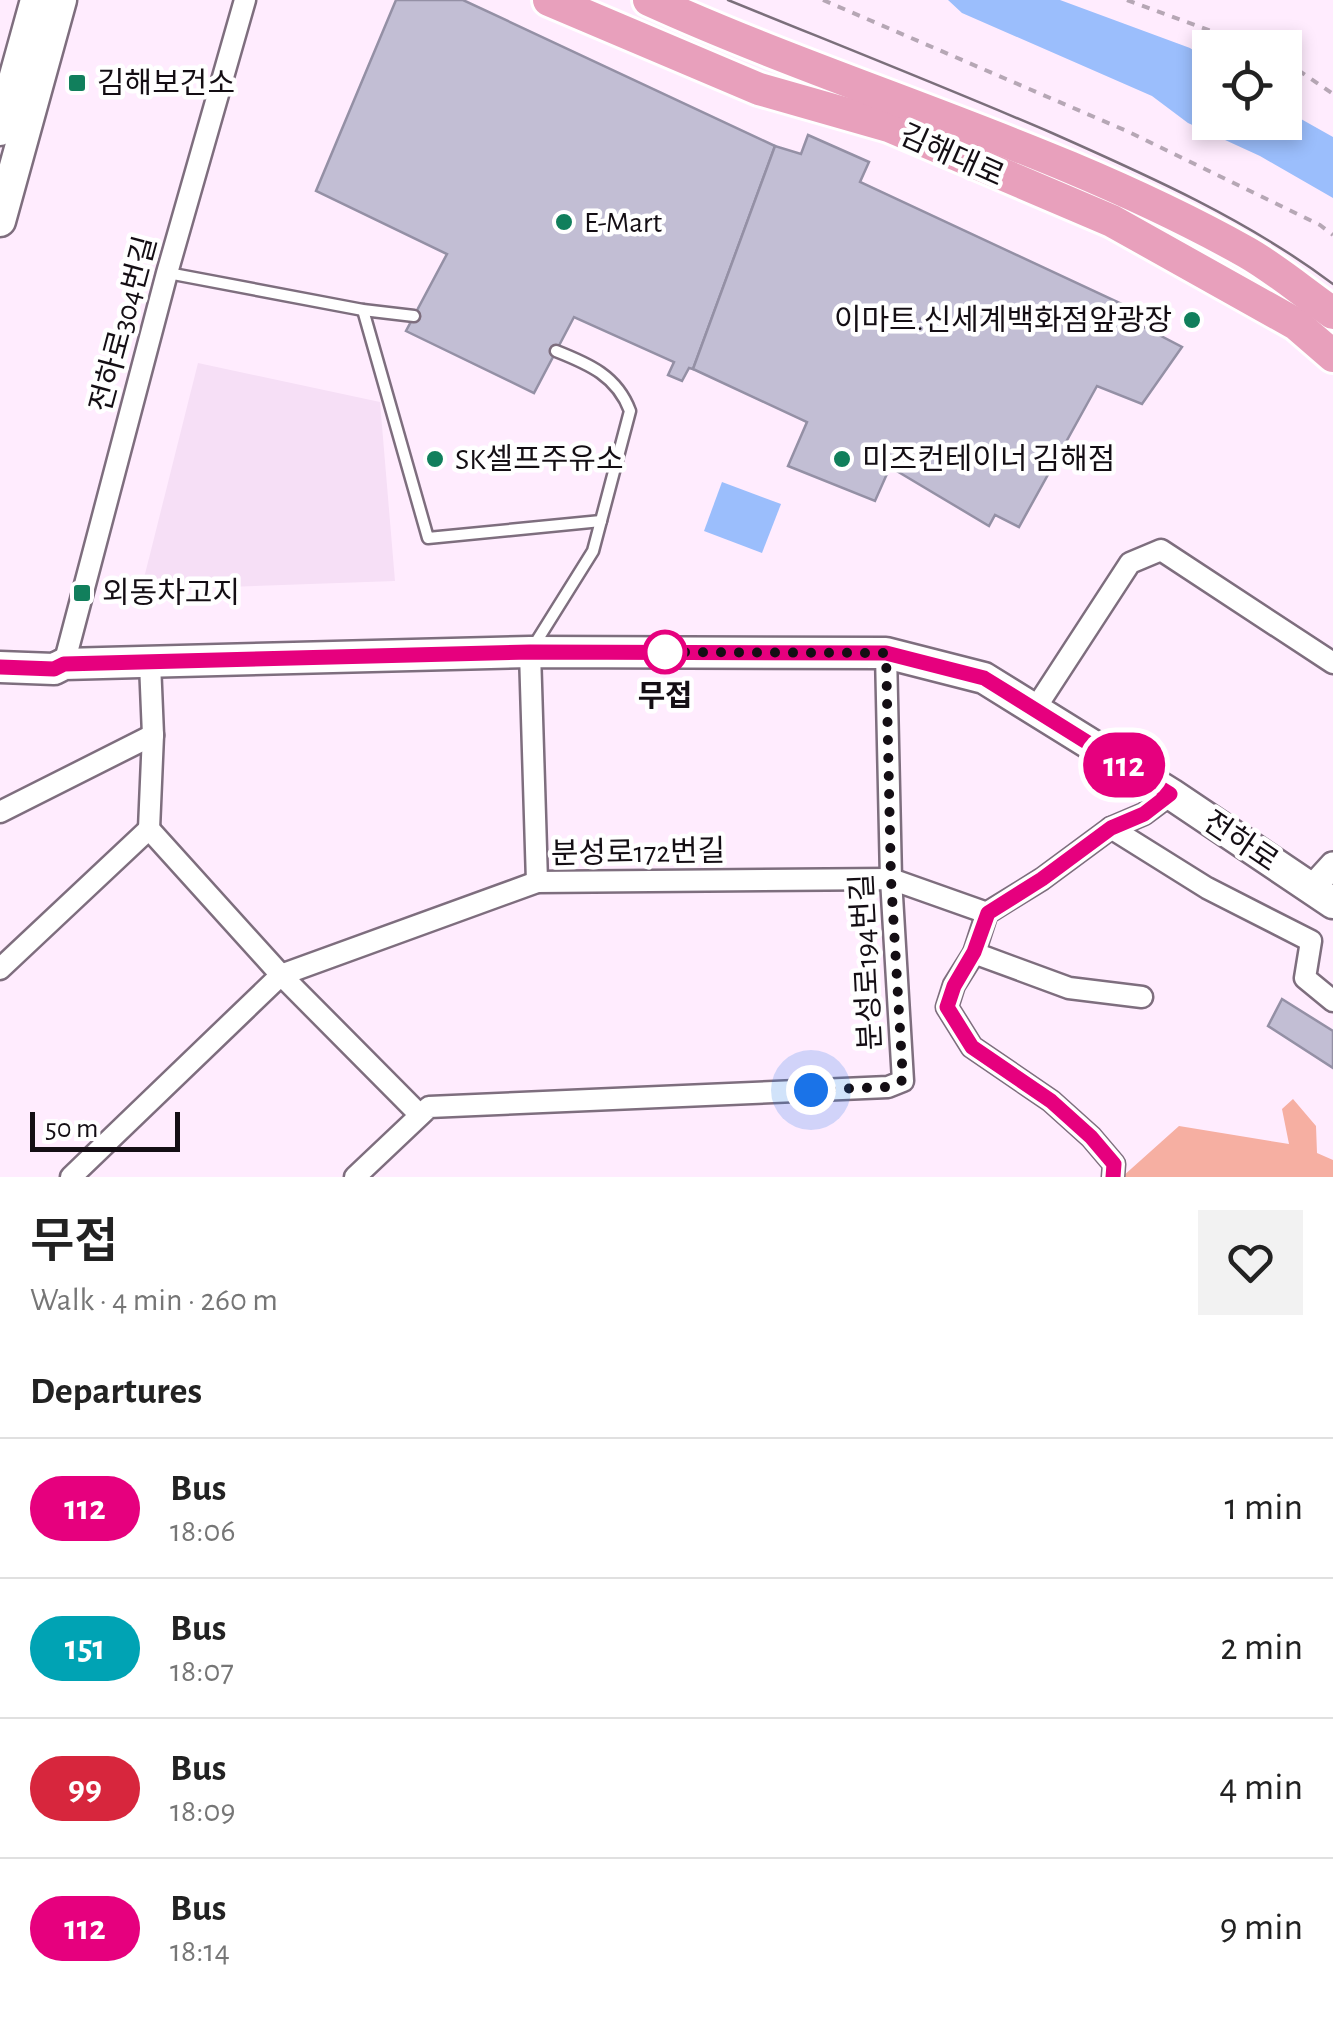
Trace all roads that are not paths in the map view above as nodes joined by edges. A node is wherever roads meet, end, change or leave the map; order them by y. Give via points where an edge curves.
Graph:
1 (36, 0) edge
2 (61, 0) edge
3 (245, 0) edge
4 (549, 0) edge
5 (649, 0) edge
6 (0, 130) edge
7 (0, 222) edge
8 (167, 273) junction
9 (362, 310) junction
10 (1333, 314) edge
11 (414, 316) dead end
12 (556, 351) dead end
13 (1333, 356) edge
14 (601, 521) junction
15 (530, 652) junction
16 (886, 653) junction
17 (150, 663) junction
18 (1333, 663) edge
19 (64, 664) junction
20 (0, 667) edge
21 (1036, 710) junction
22 (153, 735) junction
23 (1170, 794) junction
24 (0, 812) edge
25 (1111, 828) junction
26 (149, 829) junction
27 (1333, 865) edge
28 (891, 879) junction
29 (537, 882) junction
30 (1322, 895) edge
31 (988, 913) junction
32 (974, 952) junction
33 (0, 969) edge
34 (282, 975) junction
35 (1142, 998) dead end
36 (1333, 1001) edge
37 (420, 1115) junction
38 (70, 1177) edge
39 (355, 1177) edge
40 (1113, 1177) edge

1 - 6 main road
2 - 7 main road
3 - 8 street, 전하로304번길
4 - 13 main road, 김해대로 via 759,89 890,126 1112,221 1296,324
5 - 10 main road, 김해대로 via 1115,188 1248,253
8 - 9 lane
8 - 19 street, 전하로304번길
9 - 11 lane
9 - 14 lane via 428,538
12 - 14 lane via 606,375 630,411
14 - 15 lane via 593,551
15 - 16 main road, 전하로
15 - 17 main road, 전하로
15 - 29 street
16 - 21 main road, 전하로 via 984,678
16 - 28 street, 분성로194번길
17 - 19 main road, 전하로
17 - 22 street
18 - 21 street via 1161,550 1130,563
19 - 20 main road, 전하로
21 - 23 main road, 전하로
22 - 24 street
22 - 26 street
23 - 25 street, 전하로
23 - 30 main road, 전하로
25 - 31 street, 전하로
25 - 36 street via 1206,888 1311,941 1305,978
26 - 33 street
26 - 34 street
27 - 30 street, 전하로
28 - 29 street, 분성로172번길
28 - 31 street, 분성로172번길
28 - 37 street, 분성로194번길 via 903,1080 888,1087 429,1107
29 - 34 street, 분성로172번길
31 - 32 street
32 - 35 street via 1039,980
32 - 40 street via 947,1007 972,1047 1091,1137 1114,1164
34 - 37 street
34 - 38 street, 분성로172번길
37 - 39 street

